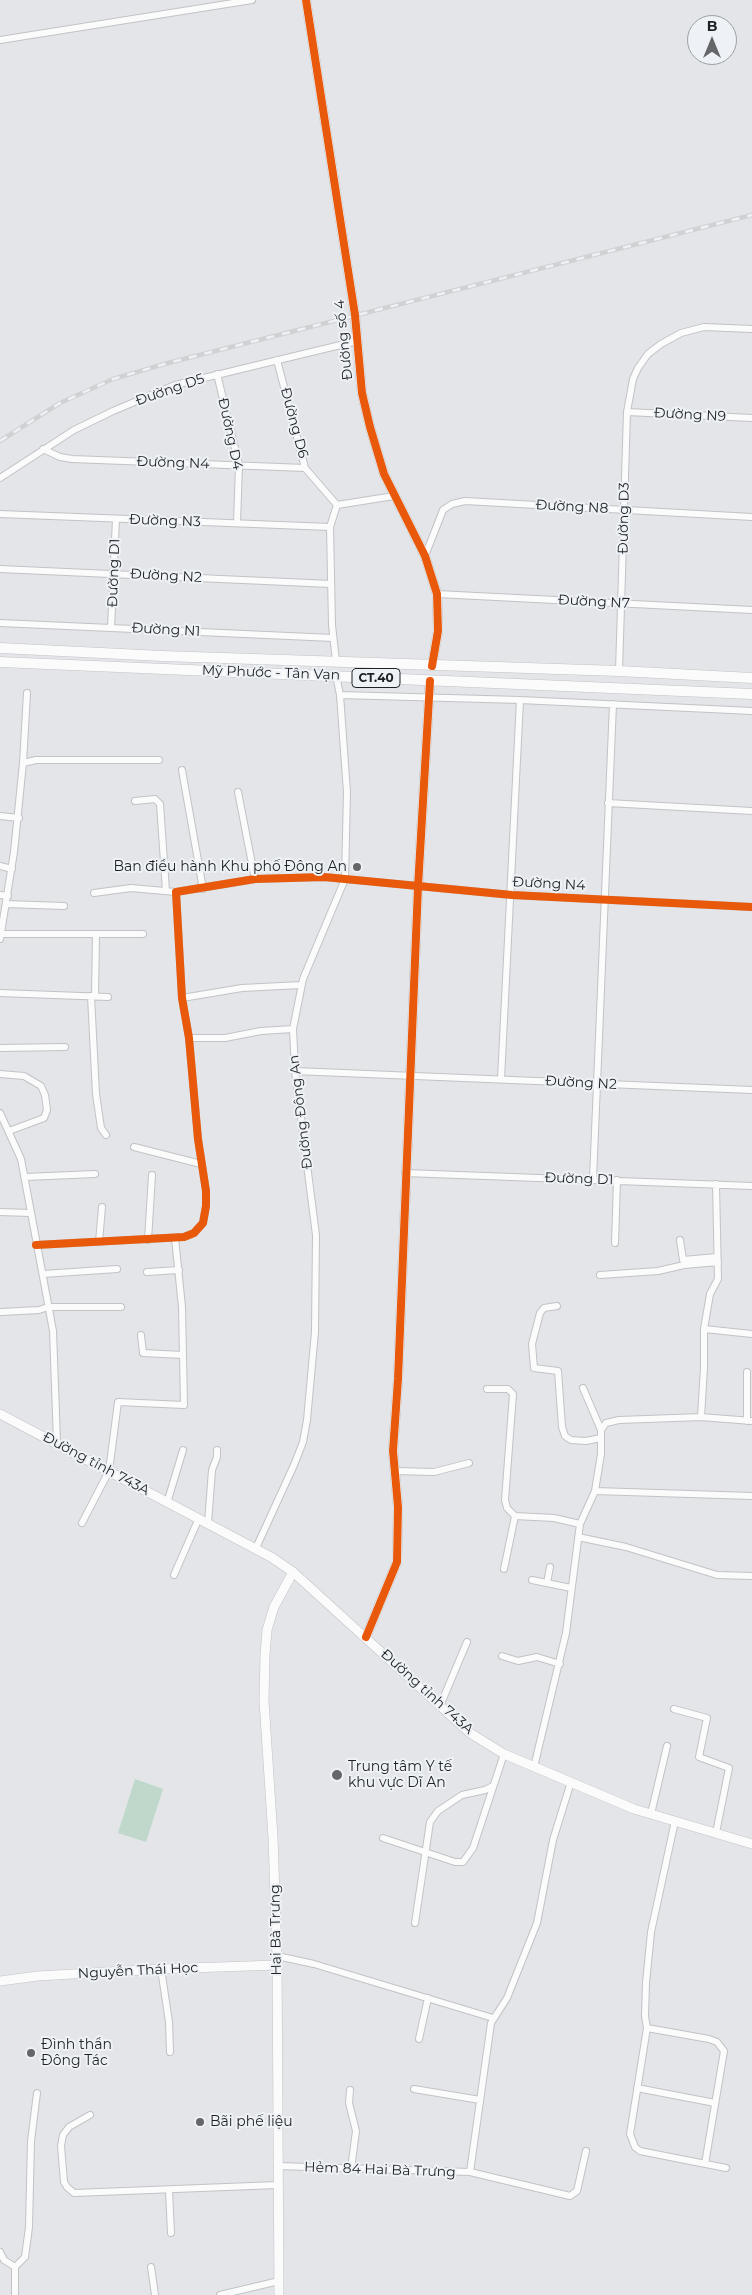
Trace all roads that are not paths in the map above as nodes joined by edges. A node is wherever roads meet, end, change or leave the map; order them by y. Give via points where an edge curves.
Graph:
1 (252, 0) edge
2 (306, 0) edge
3 (0, 40) edge
4 (752, 329) edge
5 (357, 341) junction
6 (277, 360) junction
7 (217, 374) junction
8 (627, 412) junction
9 (752, 418) edge
10 (43, 449) junction
11 (239, 465) junction
12 (305, 468) junction
13 (0, 478) edge
14 (394, 496) junction
15 (337, 505) junction
16 (624, 510) junction
17 (0, 514) edge
18 (752, 517) edge
19 (116, 519) junction
20 (237, 523) junction
21 (330, 527) junction
22 (425, 556) junction
23 (0, 569) edge
24 (114, 573) junction
25 (331, 584) junction
26 (437, 594) junction
27 (622, 603) junction
28 (752, 610) edge
29 (0, 623) edge
30 (111, 628) junction
31 (333, 638) junction
32 (0, 648) edge
33 (336, 661) junction
34 (0, 662) edge
35 (432, 666) junction
36 (618, 671) junction
37 (336, 676) junction
38 (752, 678) edge
39 (430, 681) junction
40 (27, 693) dead end
41 (752, 694) edge
42 (340, 695) junction
43 (429, 697) junction
44 (520, 700) junction
45 (613, 704) junction
46 (752, 711) edge
47 (159, 760) dead end
48 (23, 763) junction
49 (182, 770) dead end
50 (238, 792) dead end
51 (135, 801) dead end
52 (608, 803) junction
53 (752, 811) edge
54 (0, 816) edge
55 (19, 818) junction
56 (0, 866) edge
57 (12, 868) junction
58 (255, 879) junction
59 (346, 879) junction
60 (418, 887) junction
61 (203, 889) junction
62 (166, 891) junction
63 (176, 892) junction
64 (94, 893) dead end
65 (0, 895) edge
66 (512, 895) junction
67 (8, 896) junction
68 (604, 900) junction
69 (6, 904) junction
70 (64, 906) dead end
71 (752, 907) edge
72 (96, 934) junction
73 (143, 934) dead end
74 (1, 937) edge
75 (301, 985) junction
76 (0, 993) edge
77 (93, 996) junction
78 (108, 997) dead end
79 (182, 998) junction
80 (293, 1029) junction
81 (189, 1038) junction
82 (0, 1048) edge
83 (65, 1048) dead end
84 (295, 1070) junction
85 (0, 1074) edge
86 (409, 1076) junction
87 (501, 1079) junction
88 (596, 1084) junction
89 (752, 1090) edge
90 (0, 1113) edge
91 (9, 1132) junction
92 (106, 1135) dead end
93 (134, 1147) dead end
94 (201, 1164) junction
95 (405, 1173) junction
96 (95, 1174) dead end
97 (152, 1175) dead end
98 (25, 1176) junction
99 (593, 1179) junction
100 (617, 1180) junction
101 (716, 1184) junction
102 (752, 1186) edge
103 (102, 1207) dead end
104 (0, 1212) edge
105 (30, 1213) junction
106 (175, 1238) junction
107 (148, 1240) junction
108 (680, 1240) dead end
109 (99, 1242) junction
110 (614, 1243) dead end
111 (36, 1245) junction
112 (717, 1259) junction
113 (118, 1269) dead end
114 (178, 1270) junction
115 (147, 1272) dead end
116 (42, 1274) junction
117 (600, 1275) dead end
118 (557, 1306) dead end
119 (48, 1307) junction
120 (121, 1307) dead end
121 (1, 1312) edge
122 (704, 1329) junction
123 (752, 1334) edge
124 (141, 1335) dead end
125 (183, 1355) junction
126 (747, 1372) dead end
127 (583, 1388) dead end
128 (487, 1389) dead end
129 (0, 1414) edge
130 (701, 1417) junction
131 (750, 1421) edge
132 (601, 1430) junction
133 (601, 1438) junction
134 (57, 1442) junction
135 (183, 1450) dead end
136 (217, 1450) dead end
137 (469, 1462) dead end
138 (109, 1471) junction
139 (395, 1471) junction
140 (595, 1491) junction
141 (752, 1496) edge
142 (167, 1503) junction
143 (515, 1516) junction
144 (199, 1518) junction
145 (82, 1522) dead end
146 (208, 1523) junction
147 (580, 1524) junction
148 (578, 1537) junction
149 (256, 1548) junction
150 (550, 1566) dead end
151 (504, 1569) dead end
152 (293, 1572) junction
153 (174, 1575) dead end
154 (752, 1576) edge
155 (532, 1580) dead end
156 (547, 1584) junction
157 (571, 1588) junction
158 (366, 1636) junction
159 (467, 1642) dead end
160 (502, 1656) dead end
161 (560, 1664) junction
162 (440, 1706) junction
163 (674, 1709) dead end
164 (667, 1746) dead end
165 (504, 1754) junction
166 (534, 1767) junction
167 (571, 1782) junction
168 (494, 1786) junction
169 (651, 1814) junction
170 (675, 1821) junction
171 (716, 1833) junction
172 (383, 1838) dead end
173 (752, 1844) edge
174 (425, 1852) junction
175 (415, 1923) dead end
176 (277, 1961) junction
177 (161, 1969) junction
178 (0, 1981) edge
179 (428, 1998) junction
180 (493, 2018) junction
181 (647, 2028) junction
182 (419, 2039) dead end
183 (170, 2052) dead end
184 (637, 2088) junction
185 (414, 2089) dead end
186 (350, 2090) dead end
187 (37, 2093) dead end
188 (480, 2100) junction
189 (715, 2103) junction
190 (90, 2115) dead end
191 (586, 2151) dead end
192 (705, 2164) junction
193 (277, 2166) junction
194 (726, 2168) dead end
195 (351, 2169) junction
196 (470, 2172) junction
197 (277, 2185) junction
198 (169, 2190) junction
199 (171, 2233) dead end
200 (0, 2252) edge
201 (151, 2267) dead end
202 (14, 2268) junction
203 (279, 2281) junction
204 (16, 2295) edge
205 (155, 2295) edge
206 (220, 2295) edge
207 (279, 2295) edge

1 - 3 street
2 - 5 street, Đường số 4
4 - 8 street, Đường D3 via 704,327 681,332 661,344 638,368
5 - 6 street, Đường D5
5 - 14 street, Đường số 4 via 362,393 375,451
6 - 7 street, Đường D5
6 - 12 street, Đường D6
7 - 10 street, Đường D5 via 144,397 74,430
7 - 11 street, Đường D4
8 - 9 street, Đường N9
8 - 16 street, Đường D3
10 - 11 street, Đường N4 via 72,459
10 - 13 street, Đường D5
11 - 12 street, Đường N4
11 - 20 street, Đường D4
12 - 15 street, Đường D6
14 - 15 street
14 - 22 street, Đường số 4
15 - 21 street
16 - 18 street, Đường N8
16 - 22 street, Đường N8 via 465,501 452,504 442,510
16 - 27 street, Đường D3
17 - 19 street, Đường N3
19 - 20 street, Đường N3
19 - 24 street, Đường D1
20 - 21 street, Đường N3
21 - 25 street
22 - 26 street, Đường số 4
23 - 24 street, Đường N2
24 - 25 street, Đường N2
24 - 30 street, Đường D1
25 - 31 street
26 - 27 street, Đường N7
26 - 35 street, Đường số 4 via 438,631
27 - 28 street, Đường N7
27 - 36 street, Đường D3
29 - 30 street, Đường N1
30 - 31 street, Đường N1
31 - 33 street
32 - 33 main road, Mỹ Phước - Tân Vạn / CT.40
33 - 35 main road, Mỹ Phước - Tân Vạn / CT.40
34 - 37 main road, Mỹ Phước - Tân Vạn / CT.40
35 - 36 main road, Mỹ Phước - Tân Vạn / CT.40
35 - 39 main road
36 - 38 main road, Mỹ Phước - Tân Vạn / CT.40
37 - 39 main road, Mỹ Phước - Tân Vạn / CT.40
37 - 42 street, Đường Đông An
39 - 41 main road, Mỹ Phước - Tân Vạn / CT.40
39 - 43 street
40 - 48 street
42 - 43 street
42 - 59 street, Đường Đông An via 347,792
43 - 44 street
43 - 60 street
44 - 45 street
44 - 66 street
45 - 46 street
45 - 52 street
47 - 48 street via 36,760
48 - 55 street
49 - 61 street
50 - 58 street
51 - 62 street via 155,799 160,804
52 - 53 street
52 - 68 street
54 - 55 street
55 - 57 street
56 - 57 street
57 - 67 street
58 - 59 street, Đường N4
58 - 61 street, Đường N4
59 - 60 street, Đường N4
59 - 75 street, Đường Đông An
60 - 66 street, Đường N4
60 - 86 street
61 - 63 street, Đường N4
62 - 63 street, Đường N4
62 - 64 street, Đường N4 via 131,888
63 - 79 street
65 - 67 street
66 - 68 street, Đường N4
66 - 87 street
67 - 69 street
68 - 71 street, Đường N4
68 - 88 street
69 - 70 street
69 - 74 street
72 - 73 street
72 - 74 street
72 - 77 street
75 - 79 street via 242,988
75 - 80 street, Đường Đông An
76 - 77 street
77 - 78 street
77 - 92 street via 96,1094 101,1128
79 - 81 street
80 - 81 street via 225,1038
80 - 84 street, Đường Đông An
81 - 94 street
82 - 83 street
84 - 86 street, Đường N2
84 - 149 street, Đường Đông An via 316,1235 315,1332 303,1442
85 - 91 street via 24,1076 41,1086 45,1095 47,1110 44,1118
86 - 87 street, Đường N2
86 - 95 street
87 - 88 street, Đường N2
88 - 89 street, Đường N2
88 - 99 street
90 - 91 street
91 - 98 street
93 - 94 street
94 - 106 street via 206,1215 194,1234
95 - 99 street, Đường D1
95 - 139 street via 393,1451
96 - 98 street
97 - 107 street
98 - 105 street
99 - 100 street, Đường D1
100 - 101 street, Đường D1
100 - 110 street
101 - 102 street, Đường D1
101 - 112 street
103 - 109 street
104 - 105 street
105 - 111 street
106 - 107 street
106 - 114 street
107 - 109 street
108 - 112 street via 683,1260
109 - 111 street
111 - 116 street
112 - 117 street via 658,1271
112 - 122 street via 718,1279 706,1307
113 - 116 street
114 - 115 street
114 - 125 street
116 - 119 street
118 - 133 street via 544,1308 540,1313 532,1344 534,1368 558,1371 565,1436 571,1440 586,1441
119 - 120 street
119 - 121 street
119 - 134 street via 53,1331
122 - 123 street
122 - 130 street
124 - 125 street via 143,1353
125 - 138 street via 184,1405 118,1402
126 - 131 street
127 - 132 street
128 - 143 street via 508,1389 513,1394 505,1500 506,1508
129 - 134 street, Đường tỉnh 743A
130 - 131 street
130 - 132 street via 619,1420 606,1423
132 - 133 street
133 - 140 street
134 - 138 street, Đường tỉnh 743A
135 - 142 street
136 - 146 street via 212,1470
137 - 139 street via 434,1472
138 - 142 street, Đường tỉnh 743A
138 - 145 street
139 - 158 street via 397,1562
140 - 141 street
140 - 147 street
142 - 144 street, Đường tỉnh 743A
143 - 147 street via 554,1518
143 - 151 street
144 - 146 street, Đường tỉnh 743A
144 - 153 street
146 - 149 street, Đường tỉnh 743A
147 - 148 street
148 - 154 street via 626,1547 717,1575
148 - 157 street
149 - 152 street, Đường tỉnh 743A
150 - 156 street
152 - 158 street, Đường tỉnh 743A
152 - 176 street, Hai Bà Trưng via 274,1607 267,1630 265,1655 264,1701
155 - 156 street
156 - 157 street
157 - 161 street
158 - 162 street, Đường tỉnh 743A
159 - 162 street
160 - 161 street via 518,1661 537,1656
161 - 166 street
162 - 165 street, Đường tỉnh 743A via 470,1733
163 - 171 street via 706,1718 699,1757 730,1768
164 - 169 street
165 - 166 street, Đường tỉnh 743A
165 - 168 street
166 - 167 street, Đường tỉnh 743A
167 - 169 street, Đường tỉnh 743A
167 - 180 street via 553,1840 537,1922 507,1998
168 - 174 street via 462,1795 438,1811 430,1822
168 - 174 street via 466,1860 455,1862
169 - 170 street, Đường tỉnh 743A
170 - 171 street, Đường tỉnh 743A
170 - 181 street via 647,1958
171 - 173 street, Đường tỉnh 743A
172 - 174 street
174 - 175 street
176 - 177 street, Nguyễn Thái Học
176 - 179 street via 314,1964
176 - 193 street, Hai Bà Trưng
177 - 178 street, Nguyễn Thái Học
177 - 183 street
179 - 180 street
179 - 182 street
180 - 188 street, Hẻm 84 Hai Bà Trưng
181 - 184 street
181 - 189 street via 709,2039 722,2047
184 - 189 street
184 - 192 street via 630,2134 635,2147 649,2154
185 - 188 street
186 - 195 street via 356,2131
187 - 202 street via 31,2141 26,2250 25,2257
188 - 196 street, Hẻm 84 Hai Bà Trưng
189 - 192 street
190 - 198 street via 62,2135 61,2152 67,2188 74,2193
191 - 196 street via 577,2192 570,2196
192 - 194 street
193 - 195 street, Hẻm 84 Hai Bà Trưng
193 - 197 street, Hai Bà Trưng
195 - 196 street, Hẻm 84 Hai Bà Trưng
197 - 198 street
197 - 203 street, Hai Bà Trưng
198 - 199 street
200 - 202 street
201 - 205 street
202 - 204 street
203 - 206 street
203 - 207 street, Hai Bà Trưng

